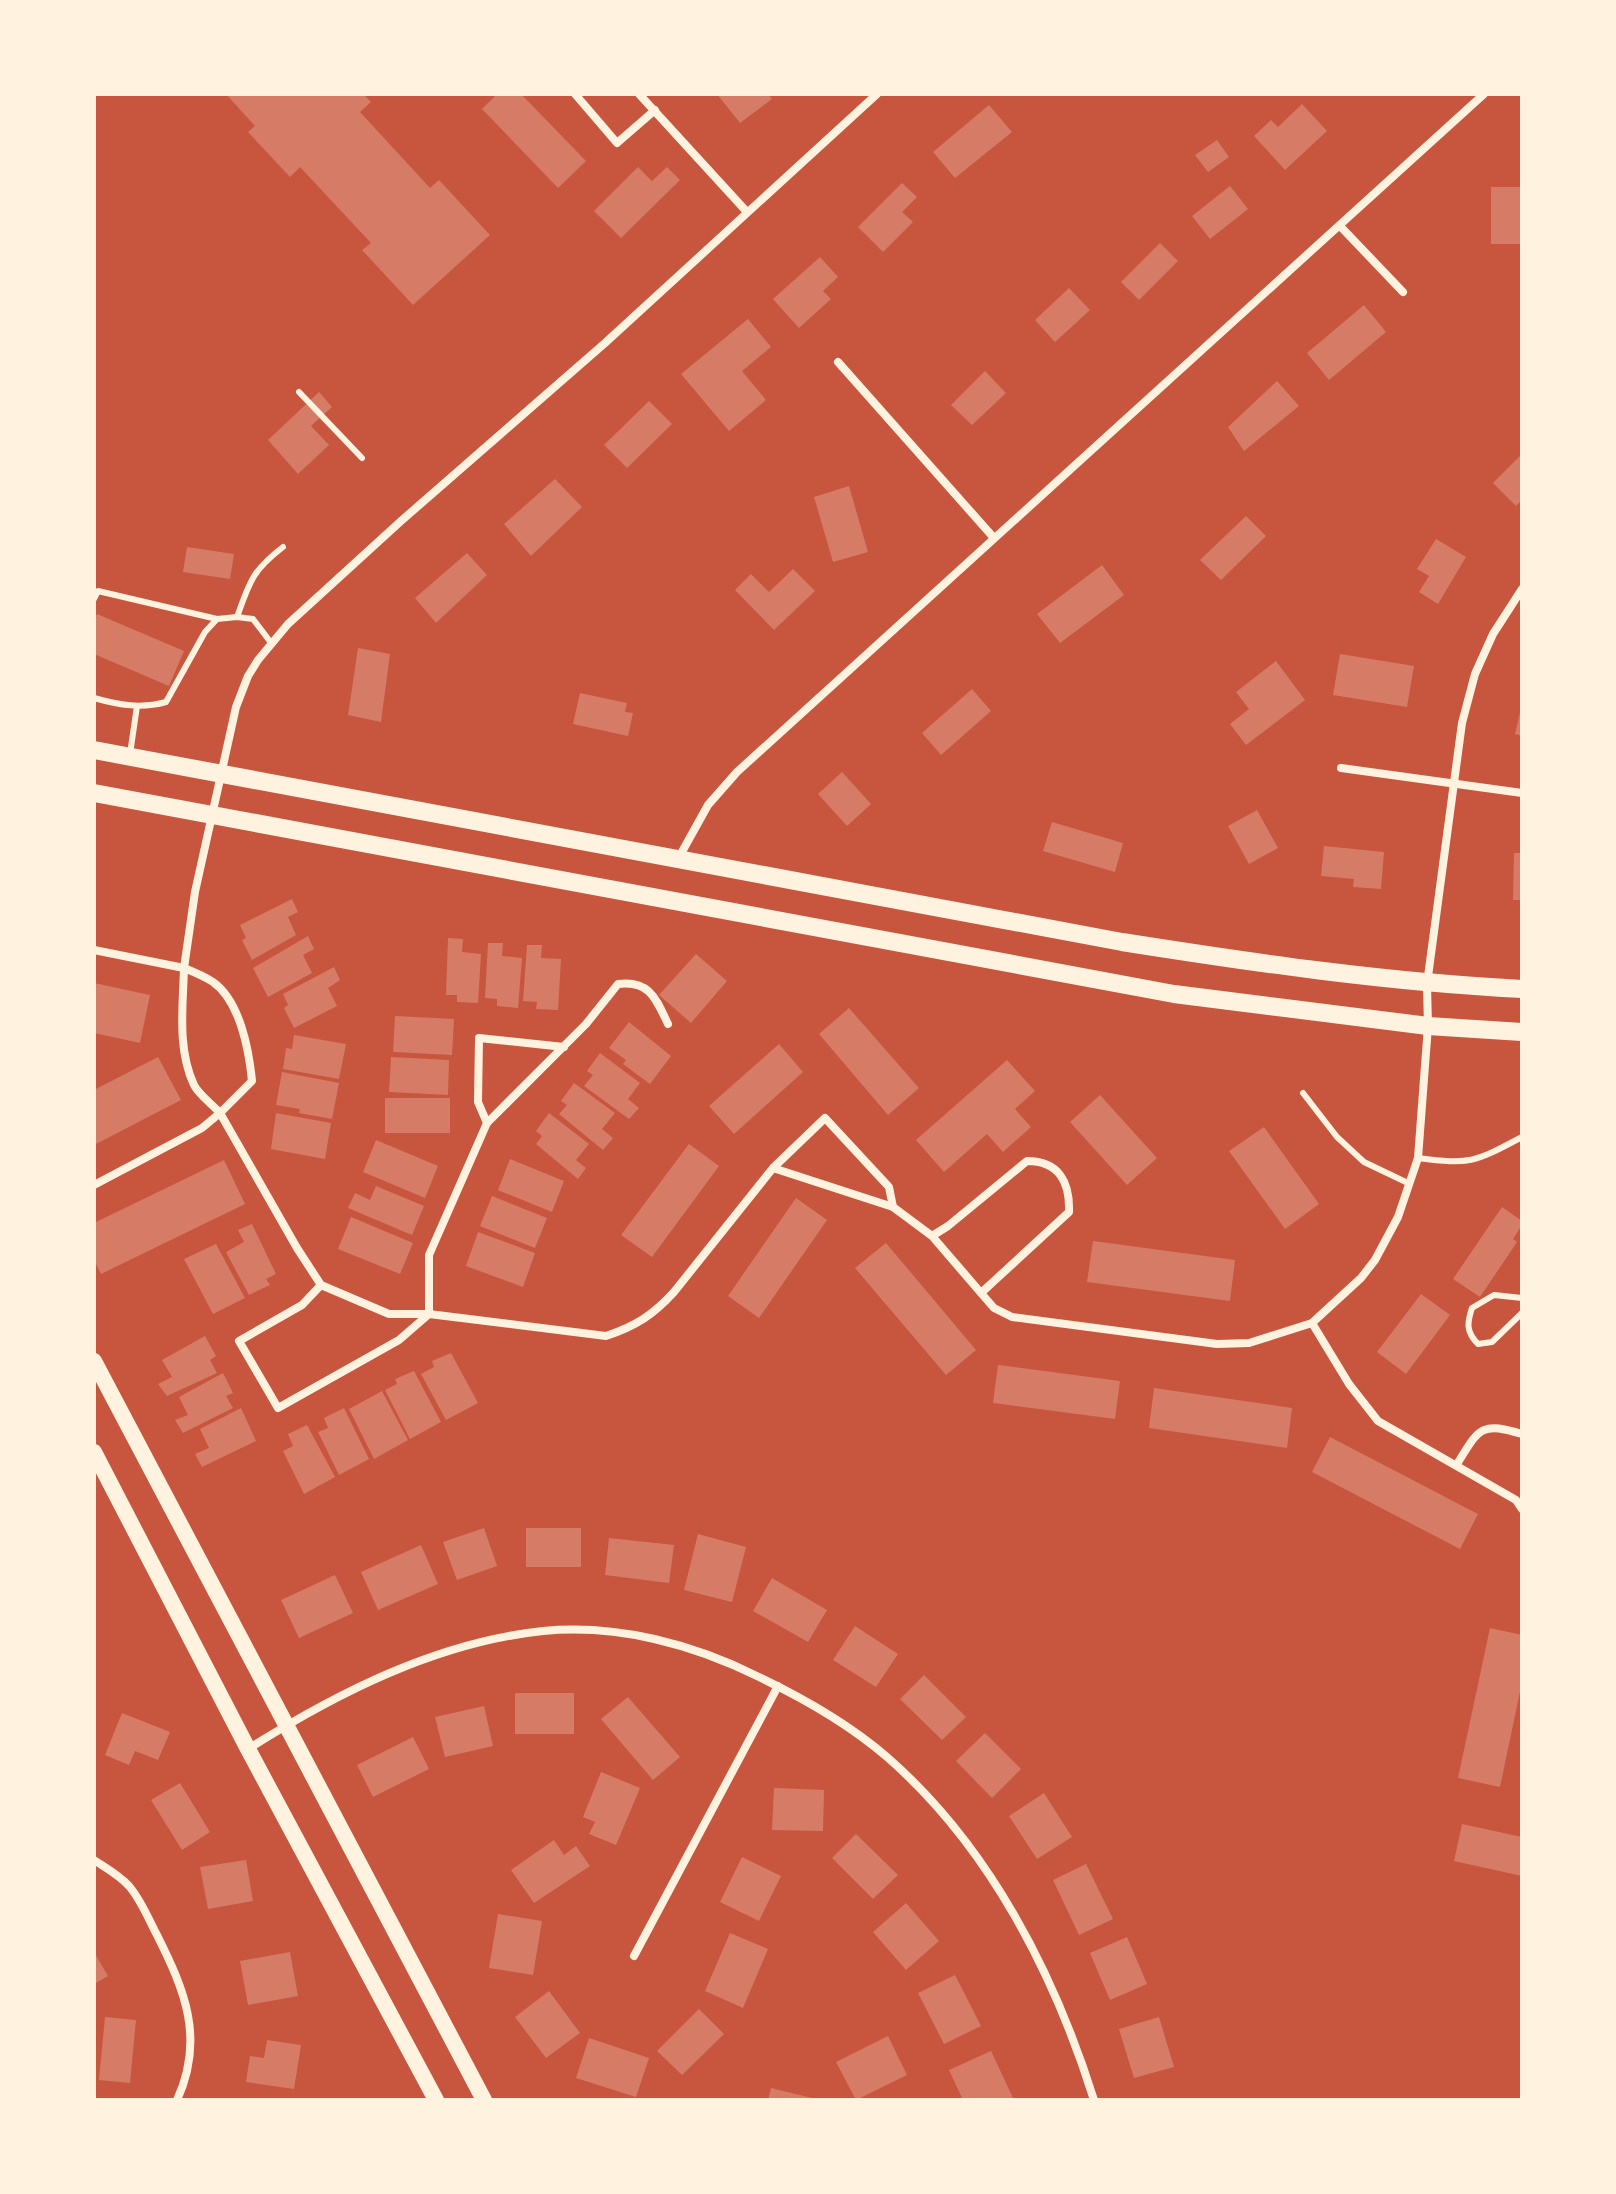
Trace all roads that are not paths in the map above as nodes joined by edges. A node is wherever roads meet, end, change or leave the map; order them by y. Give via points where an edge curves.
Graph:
1 (575, 94) edge
2 (639, 94) edge
3 (877, 94) edge
4 (1484, 94) edge
5 (655, 110) junction
6 (747, 212) junction
7 (1340, 226) junction
8 (1403, 292) dead end
9 (838, 362) dead end
10 (299, 392) dead end
11 (362, 458) dead end
12 (994, 538) junction
13 (283, 547) dead end
14 (1522, 589) edge
15 (94, 599) edge
16 (237, 617) junction
17 (217, 619) junction
18 (272, 644) junction
19 (94, 698) edge
20 (137, 706) junction
21 (94, 750) edge
22 (130, 757) junction
23 (1341, 768) dead end
24 (221, 775) junction
25 (1454, 784) junction
26 (94, 793) edge
27 (1522, 793) edge
28 (211, 816) junction
29 (678, 859) junction
30 (94, 950) edge
31 (184, 968) junction
32 (1427, 984) junction
33 (1522, 989) edge
34 (668, 1024) dead end
35 (1428, 1026) junction
36 (1522, 1032) edge
37 (564, 1047) junction
38 (1303, 1093) dead end
39 (220, 1113) junction
40 (487, 1123) junction
41 (1522, 1137) edge
42 (1418, 1158) junction
43 (773, 1168) junction
44 (1410, 1184) junction
45 (94, 1185) edge
46 (893, 1207) junction
47 (932, 1236) junction
48 (321, 1285) junction
49 (981, 1293) junction
50 (1522, 1298) edge
51 (1522, 1313) edge
52 (429, 1314) junction
53 (1312, 1323) junction
54 (94, 1361) edge
55 (1522, 1434) edge
56 (94, 1452) edge
57 (1457, 1464) junction
58 (1522, 1509) edge
59 (778, 1686) junction
60 (285, 1726) junction
61 (248, 1749) junction
62 (94, 1860) edge
63 (634, 1956) dead end
64 (177, 2100) edge
65 (436, 2100) edge
66 (484, 2100) edge
67 (1094, 2100) edge

1 - 5 street via 617,143
2 - 5 street
3 - 6 street
4 - 7 street
5 - 6 street
6 - 18 street via 401,521
7 - 8 street
7 - 12 street
9 - 12 street
10 - 11 lane
12 - 29 street via 737,772 708,805
13 - 16 lane via 251,578
14 - 25 street via 1475,674
15 - 17 lane via 98,591
16 - 17 lane
16 - 18 lane via 253,619
17 - 20 lane via 166,702
18 - 24 street via 244,686
19 - 20 lane
20 - 22 lane
21 - 22 main road
22 - 24 main road
23 - 25 street
24 - 28 street
24 - 29 main road
25 - 27 street
25 - 32 street
26 - 28 main road
28 - 31 street
28 - 35 main road via 1174,994
29 - 32 main road via 1122,942
30 - 31 street
31 - 39 street via 186,1060 195,1087
31 - 39 street via 215,983 232,1003 250,1060 252,1081
32 - 33 main road
32 - 35 street
34 - 37 street via 656,998 643,986 618,984
35 - 36 main road
35 - 42 street
37 - 40 street
37 - 40 street via 479,1038 478,1102
38 - 44 lane via 1364,1162
39 - 45 street via 202,1128
39 - 48 street
40 - 52 street via 429,1255
41 - 42 lane via 1467,1163
42 - 44 street
43 - 46 street
43 - 46 street via 825,1118 889,1187
43 - 52 street via 674,1292 632,1327 606,1336
44 - 53 street via 1375,1260
46 - 47 street
47 - 49 street
47 - 49 street via 1027,1161 1042,1161 1057,1171 1070,1192 1069,1212
48 - 52 street via 389,1314
48 - 52 street via 302,1305 239,1341 278,1408 399,1340
49 - 53 street via 1012,1317 1217,1344 1249,1343
50 - 51 lane via 1494,1295 1472,1308 1470,1336 1478,1344 1492,1342
53 - 57 street via 1378,1421
54 - 60 main road
55 - 57 street via 1496,1427 1482,1430
56 - 61 main road
57 - 58 street
59 - 60 street via 689,1647 609,1632 544,1631 432,1655
59 - 63 street
59 - 67 street via 886,1757 974,1854 1050,1981
60 - 61 street
60 - 66 main road
61 - 65 main road
62 - 64 street via 128,1885 178,1976 191,2031 189,2062

